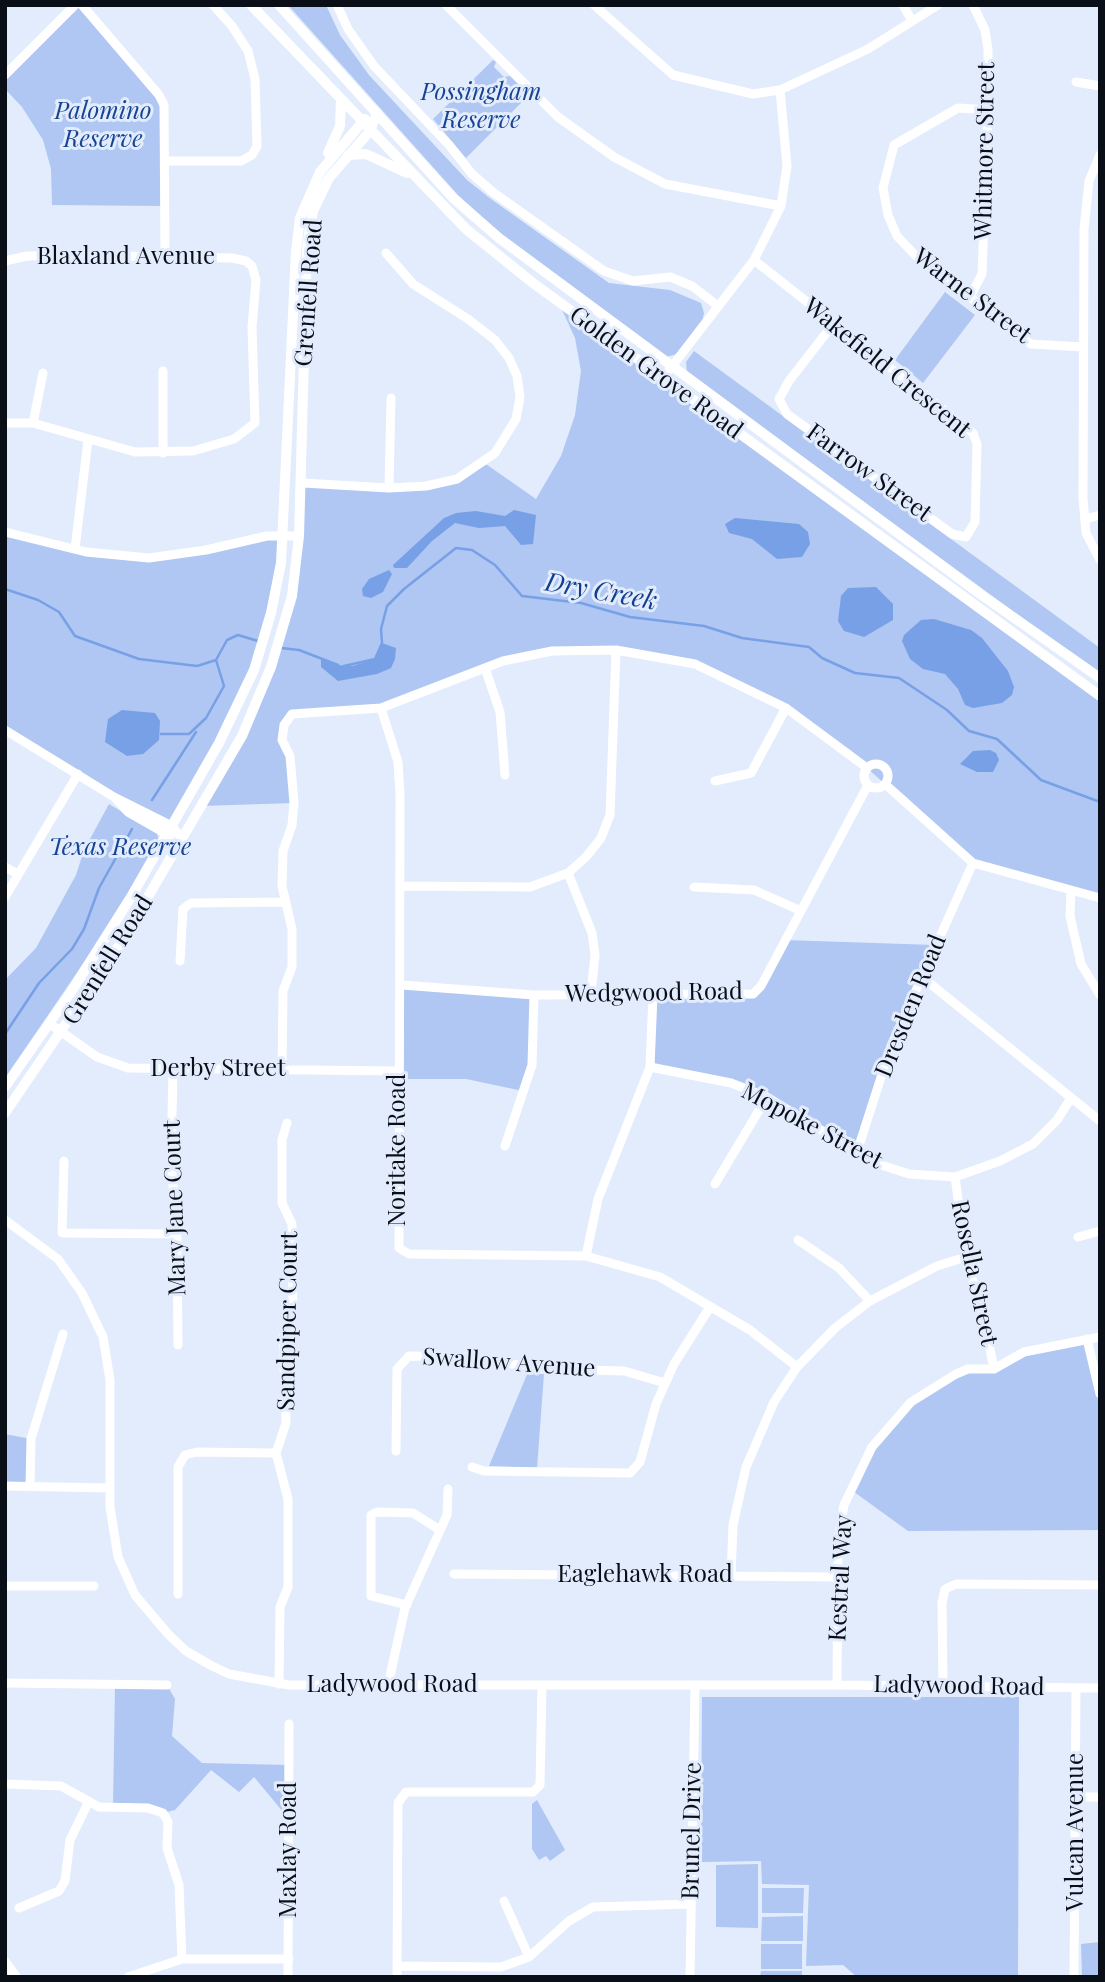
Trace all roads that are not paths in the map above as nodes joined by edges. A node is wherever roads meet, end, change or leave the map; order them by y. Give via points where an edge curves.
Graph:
1 (75, 5) edge
2 (82, 5) edge
3 (213, 5) edge
4 (251, 5) edge
5 (261, 5) edge
6 (279, 5) edge
7 (287, 5) edge
8 (337, 5) edge
9 (446, 5) edge
10 (594, 5) edge
11 (904, 5) edge
12 (938, 5) edge
13 (974, 5) edge
14 (912, 21) junction
15 (303, 30) junction
16 (289, 46) junction
17 (5, 75) edge
18 (1076, 82) dead end
19 (1100, 86) edge
20 (780, 90) junction
21 (341, 99) junction
22 (988, 110) junction
23 (377, 113) junction
24 (361, 121) junction
25 (370, 131) junction
26 (348, 155) junction
27 (1100, 155) edge
28 (166, 161) junction
29 (320, 172) junction
30 (413, 175) junction
31 (781, 206) junction
32 (386, 253) dead end
33 (165, 257) junction
34 (754, 260) junction
35 (5, 261) edge
36 (970, 297) junction
37 (718, 306) junction
38 (834, 323) junction
39 (1083, 347) junction
40 (671, 367) junction
41 (163, 370) dead end
42 (43, 373) dead end
43 (663, 378) junction
44 (391, 398) dead end
45 (5, 423) edge
46 (33, 423) junction
47 (88, 440) junction
48 (163, 453) junction
49 (303, 483) junction
50 (389, 488) junction
51 (1100, 515) edge
52 (1085, 519) junction
53 (5, 532) edge
54 (284, 536) junction
55 (299, 536) junction
56 (966, 537) joint
57 (75, 549) junction
58 (1100, 560) edge
59 (615, 650) junction
60 (485, 668) junction
61 (1100, 678) edge
62 (1100, 696) edge
63 (381, 708) junction
64 (786, 708) junction
65 (5, 730) edge
66 (867, 768) junction
67 (78, 775) junction
68 (505, 775) dead end
69 (715, 781) dead end
70 (885, 783) junction
71 (868, 785) junction
72 (169, 831) junction
73 (182, 839) junction
74 (973, 863) junction
75 (5, 867) edge
76 (568, 873) junction
77 (18, 874) junction
78 (402, 886) junction
79 (694, 887) dead end
80 (1071, 891) junction
81 (5, 897) edge
82 (1100, 898) edge
83 (286, 902) junction
84 (799, 910) junction
85 (180, 961) dead end
86 (922, 977) junction
87 (402, 985) junction
88 (591, 993) junction
89 (534, 995) junction
90 (653, 995) junction
91 (1100, 995) edge
92 (50, 1024) junction
93 (62, 1033) junction
94 (650, 1067) junction
95 (173, 1070) junction
96 (282, 1070) junction
97 (398, 1071) junction
98 (5, 1087) edge
99 (767, 1097) junction
100 (1071, 1098) junction
101 (5, 1113) edge
102 (1100, 1121) edge
103 (287, 1123) dead end
104 (505, 1146) dead end
105 (857, 1152) junction
106 (64, 1161) dead end
107 (955, 1177) junction
108 (715, 1184) dead end
109 (5, 1220) edge
110 (1100, 1231) edge
111 (177, 1234) junction
112 (1078, 1237) dead end
113 (798, 1240) dead end
114 (586, 1256) junction
115 (966, 1257) junction
116 (870, 1301) junction
117 (710, 1307) junction
118 (63, 1334) dead end
119 (1100, 1336) edge
120 (1087, 1339) junction
121 (178, 1345) dead end
122 (797, 1367) junction
123 (994, 1369) junction
124 (665, 1383) junction
125 (1100, 1394) edge
126 (396, 1451) dead end
127 (276, 1453) junction
128 (472, 1467) dead end
129 (5, 1486) edge
130 (30, 1486) junction
131 (109, 1488) junction
132 (448, 1489) dead end
133 (440, 1530) junction
134 (454, 1574) dead end
135 (731, 1576) junction
136 (837, 1577) junction
137 (1100, 1585) edge
138 (5, 1586) edge
139 (94, 1586) dead end
140 (178, 1594) dead end
141 (407, 1605) junction
142 (5, 1683) edge
143 (279, 1684) junction
144 (167, 1685) dead end
145 (388, 1685) junction
146 (542, 1685) junction
147 (695, 1685) junction
148 (837, 1685) junction
149 (943, 1687) junction
150 (1076, 1688) junction
151 (1100, 1688) edge
152 (289, 1724) dead end
153 (5, 1784) edge
154 (1076, 1797) junction
155 (1100, 1797) edge
156 (88, 1803) junction
157 (504, 1901) dead end
158 (691, 1904) junction
159 (19, 1908) dead end
160 (528, 1957) junction
161 (182, 1959) junction
162 (289, 1959) junction
163 (5, 1962) edge
164 (397, 1966) junction
165 (16, 1977) edge
166 (128, 1977) edge
167 (288, 1977) edge
168 (397, 1977) edge
169 (690, 1977) edge
170 (1074, 1977) edge

1 - 17 street
2 - 28 street via 159,95 164,105
3 - 28 street via 248,51 255,79 257,146 241,160
4 - 16 main road, Golden Grove Road
5 - 16 main road
6 - 15 main road, Golden Grove Road
7 - 15 main road
8 - 37 street via 374,66 494,193 604,271 633,281 670,277 692,286
9 - 31 street via 558,117 614,158 665,184
10 - 20 street via 673,75 753,94
11 - 14 street
12 - 14 street
13 - 22 street, Whitmore Street via 988,49
14 - 20 street via 868,49
15 - 23 main road, Golden Grove Road
16 - 21 main road, Golden Grove Road
18 - 19 street
20 - 31 street via 787,166
21 - 24 main road, Golden Grove Road
21 - 29 main road via 340,126
22 - 36 street, Whitmore Street via 982,274
22 - 36 street, Warne Street via 958,108 894,145 883,188 897,236
23 - 24 main road, Grenfell Road
23 - 25 main road, Grenfell Road
23 - 40 main road, Golden Grove Road via 453,198 499,238
24 - 25 main road, Golden Grove Road
24 - 29 main road, Grenfell Road
25 - 26 main road, Grenfell Road
25 - 30 main road, Golden Grove Road
26 - 30 main road via 373,156
26 - 49 main road, Grenfell Road via 321,192 307,249
27 - 39 street via 1089,181 1084,229
28 - 33 street
29 - 54 main road, Grenfell Road via 305,204 296,242
30 - 43 main road, Golden Grove Road via 466,229
31 - 34 street
32 - 50 street via 413,284 495,340 517,376 520,397 506,438 474,470 426,486
33 - 35 street, Blaxland Avenue via 67,255
33 - 48 street, Blaxland Avenue via 246,261 253,266 256,407 255,423 234,439 192,451
34 - 37 street
34 - 38 street, Wakefield Crescent
36 - 39 street, Warne Street via 1031,344
37 - 40 street
38 - 56 street, Wakefield Crescent via 973,433 977,444 975,522
38 - 56 street, Farrow Street via 779,399 787,414 952,534
39 - 52 street
40 - 43 street
40 - 61 main road, Golden Grove Road
41 - 48 street
42 - 46 street
43 - 62 main road, Golden Grove Road
44 - 50 street
45 - 46 street
46 - 47 street
47 - 48 street via 135,452
47 - 57 street
49 - 50 street
49 - 55 main road, Grenfell Road
51 - 52 street
52 - 58 street via 1086,533
53 - 57 street
54 - 55 street
54 - 57 street via 159,557
54 - 72 main road, Grenfell Road via 278,583 260,653 235,713
55 - 73 main road, Grenfell Road via 292,596 272,663 242,736
59 - 60 street via 552,651
59 - 64 street via 695,664
59 - 76 street via 610,815 601,838
60 - 63 street
60 - 68 street via 500,712
63 - 78 street, Noritake Road via 398,762
63 - 83 street via 311,710 292,714 284,725 282,740 294,780 292,825 283,851
64 - 66 street
64 - 69 street via 751,773
65 - 67 street
66 - 70 street via 882,766 887,772
66 - 71 street via 864,779
67 - 72 street via 114,797 128,812
67 - 77 street
70 - 71 street via 875,788
70 - 74 street
71 - 84 street, Wedgwood Road
72 - 73 street
72 - 92 main road, Grenfell Road
73 - 93 main road, Grenfell Road
74 - 80 street
74 - 86 street, Dresden Road
75 - 77 street
76 - 78 street via 530,887
76 - 88 street via 592,933
77 - 81 street
78 - 87 street, Noritake Road
79 - 84 street via 754,890
80 - 82 street
80 - 91 street via 1070,916 1081,964
83 - 85 street via 191,904 183,909
83 - 96 street via 292,967 283,991
84 - 90 street, Wedgwood Road via 753,994
86 - 100 street
86 - 105 street, Dresden Road via 891,1046
87 - 89 street, Wedgwood Road
87 - 97 street, Noritake Road
88 - 89 street, Wedgwood Road
88 - 90 street, Wedgwood Road
89 - 104 street via 532,1065
90 - 94 street
92 - 93 street, Derby Street
92 - 98 main road, Grenfell Road
93 - 95 street, Derby Street via 114,1064
93 - 101 main road, Grenfell Road
94 - 99 street, Mopoke Street via 731,1083
94 - 114 street via 598,1199
95 - 96 street, Derby Street
95 - 111 street, Mary Jane Court via 171,1161
96 - 97 street, Derby Street
97 - 114 street, Noritake Road via 399,1248 409,1254
99 - 105 street, Mopoke Street
99 - 108 street
100 - 102 street
100 - 107 street, Mopoke Street via 1057,1120 1032,1144
103 - 127 street, Sandpiper Court via 282,1140 282,1203 292,1224 293,1313 283,1338 286,1423
105 - 107 street, Mopoke Street via 909,1174
106 - 111 street via 62,1233
107 - 115 street, Rosella Street
109 - 131 street, Ladywood Road via 58,1259 82,1293 103,1337 110,1380
110 - 112 street
111 - 121 street, Mary Jane Court
113 - 116 street via 839,1268
114 - 117 street, Noritake Road via 660,1277
115 - 116 street via 936,1266
115 - 123 street, Rosella Street
116 - 122 street
117 - 122 street, Noritake Road via 750,1330
117 - 124 street
118 - 130 street via 31,1439
119 - 120 street, Kestral Way
120 - 123 street, Kestral Way via 1024,1352
120 - 125 street
122 - 135 street via 774,1402 746,1467 733,1525
123 - 136 street, Kestral Way via 968,1369 930,1388 911,1402 872,1447 844,1505
124 - 126 street, Swallow Avenue via 624,1371 543,1369 469,1357 409,1356 397,1368
124 - 128 street via 640,1462 630,1473 484,1471
127 - 140 street via 185,1455 178,1467
127 - 143 street via 288,1499 288,1587 280,1607
129 - 130 street
130 - 131 street
131 - 143 street, Ladywood Road via 118,1557 135,1595 168,1634 187,1651 229,1674
132 - 133 street via 447,1516
133 - 141 street
133 - 141 street via 413,1513 377,1512 371,1516 371,1596
134 - 135 street, Eaglehawk Road
135 - 136 street, Eaglehawk Road
136 - 148 street, Kestral Way
137 - 149 street via 956,1584 945,1589
138 - 139 street
141 - 145 street
142 - 144 street
143 - 145 street, Ladywood Road
145 - 146 street, Ladywood Road
146 - 147 street, Ladywood Road
146 - 164 street via 540,1785 533,1792 406,1792 398,1803
147 - 148 street, Ladywood Road
147 - 158 street, Brunel Drive
148 - 149 street, Ladywood Road
149 - 150 street, Ladywood Road
150 - 151 street, Ladywood Road
150 - 154 street, Vulcan Avenue
152 - 162 street, Maxlay Road
153 - 156 street via 61,1786
154 - 155 street
154 - 170 street, Vulcan Avenue
156 - 159 street via 70,1840 65,1881 59,1891
156 - 161 street via 163,1813 167,1848 179,1885
157 - 160 street
158 - 160 street via 593,1907 569,1921
158 - 169 street, Brunel Drive
160 - 164 street via 501,1968
161 - 162 street
161 - 166 street
162 - 167 street, Maxlay Road
163 - 165 main road
164 - 168 street

